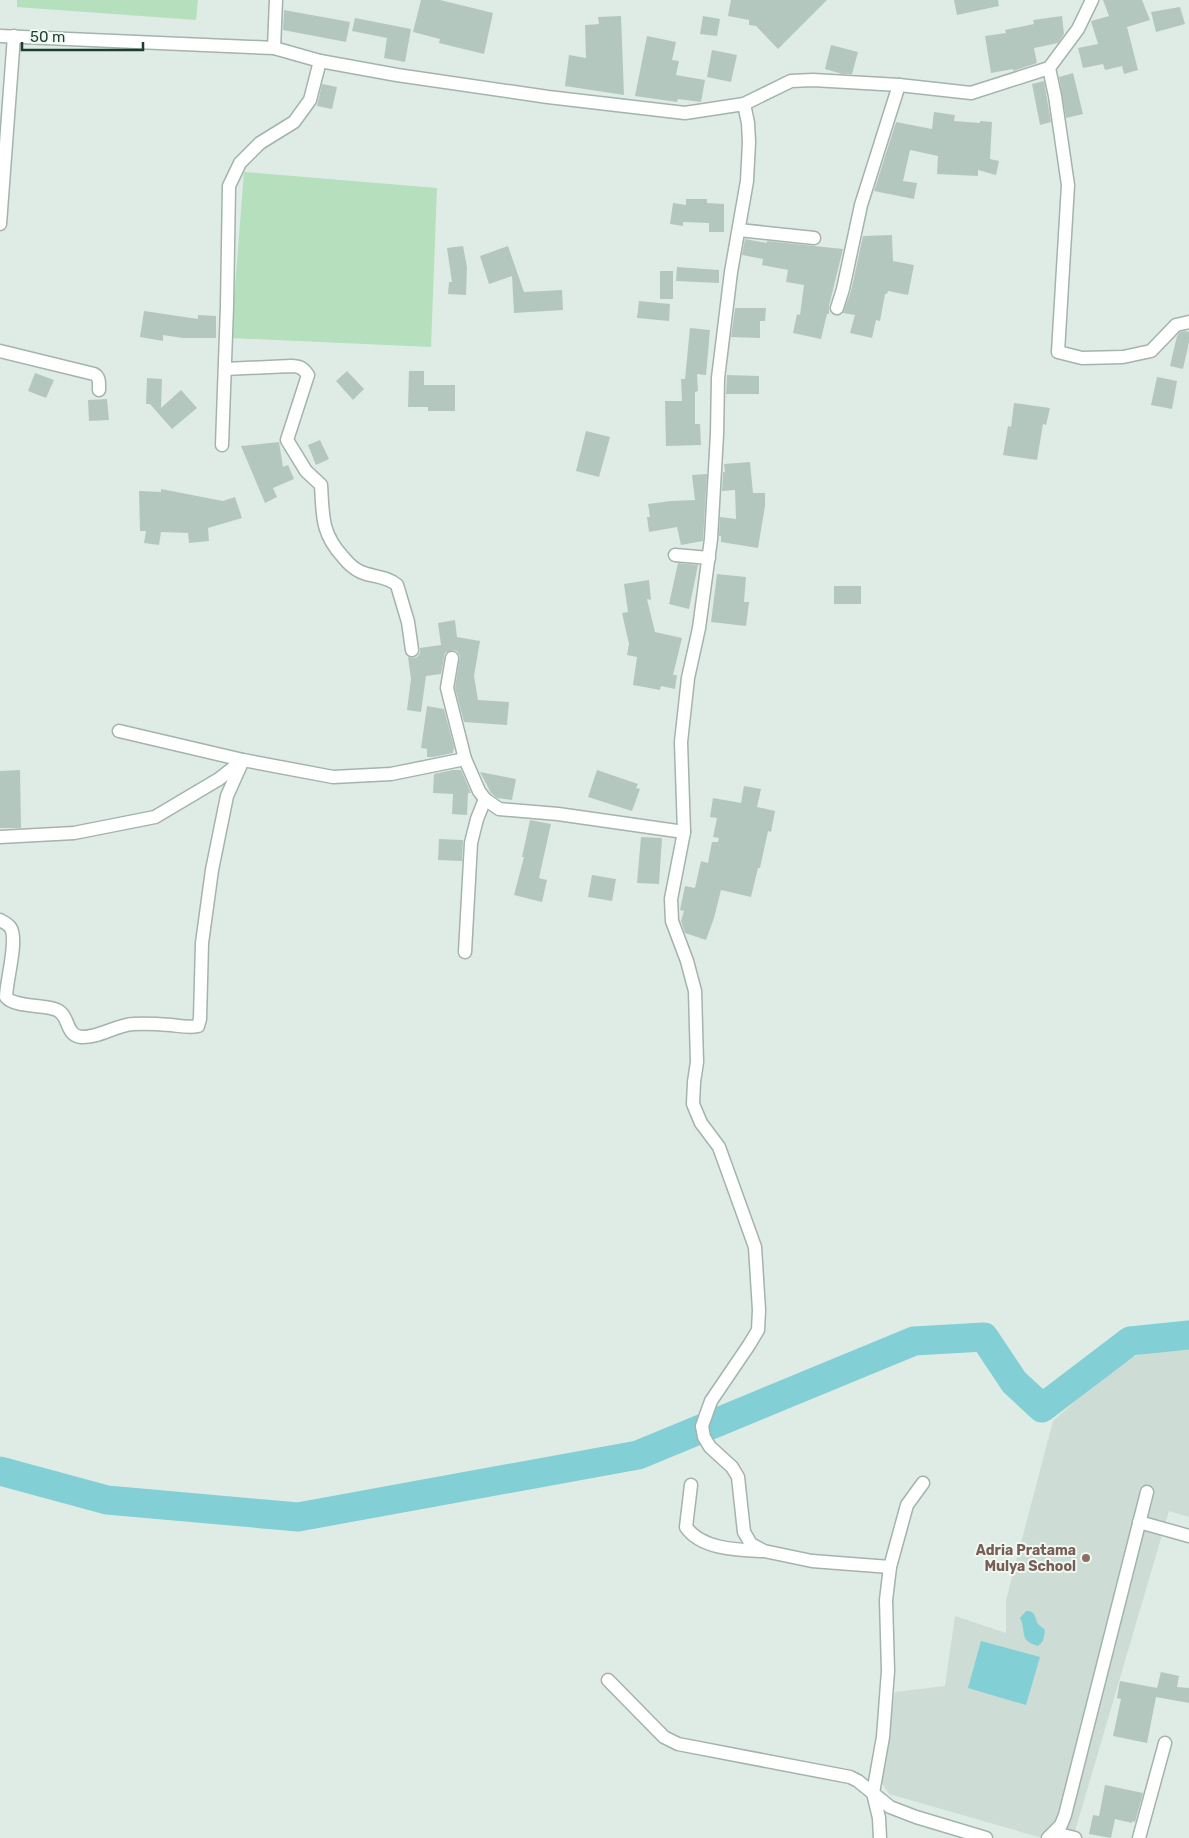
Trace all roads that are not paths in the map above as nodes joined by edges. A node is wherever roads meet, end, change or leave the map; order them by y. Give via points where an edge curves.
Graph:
1 (276, 0) edge
2 (1092, 0) edge
3 (0, 36) edge
4 (14, 36) junction
5 (274, 48) junction
6 (320, 61) junction
7 (1048, 68) junction
8 (899, 85) junction
9 (744, 104) junction
10 (0, 224) edge
11 (739, 230) junction
12 (814, 238) dead end
13 (836, 308) dead end
14 (1189, 322) edge
15 (0, 351) edge
16 (224, 369) junction
17 (99, 390) dead end
18 (222, 445) dead end
19 (675, 555) dead end
20 (709, 558) junction
21 (412, 650) dead end
22 (452, 658) dead end
23 (119, 731) dead end
24 (465, 759) junction
25 (243, 760) junction
26 (485, 798) junction
27 (684, 832) junction
28 (0, 837) edge
29 (0, 920) edge
30 (465, 952) dead end
31 (923, 1483) dead end
32 (691, 1485) dead end
33 (1147, 1492) dead end
34 (1139, 1522) junction
35 (1189, 1536) edge
36 (764, 1551) junction
37 (890, 1567) junction
38 (608, 1680) dead end
39 (1165, 1743) dead end
40 (873, 1793) junction
41 (1052, 1836) edge
42 (880, 1838) edge
43 (986, 1838) edge
44 (1074, 1838) edge
45 (1139, 1838) edge

1 - 5 street
2 - 7 street via 1078,29
3 - 4 street
4 - 5 street
4 - 10 street
5 - 6 street
6 - 9 street via 548,97 685,113
6 - 16 street via 310,100 294,122 260,143 240,163 229,186
7 - 8 street via 971,93
7 - 14 street via 1068,185 1058,352 1082,358 1123,357 1151,351 1176,325
8 - 9 street via 813,80 790,82
8 - 13 street via 861,205
9 - 11 street via 748,123 748,171
11 - 12 street
11 - 20 street via 718,378
15 - 17 street via 94,374 100,381
16 - 18 street
16 - 21 street via 292,366 304,369 308,375 286,440 306,471 321,485 324,522 331,544 359,571 396,585 408,622
19 - 20 street
20 - 27 street via 688,678 681,742
22 - 24 street via 447,688
23 - 25 street
24 - 25 street via 392,774 341,777
24 - 26 street
25 - 28 street via 219,779 155,816 74,833
25 - 29 street via 227,796 212,870 202,943 198,1026 132,1024 84,1037 74,1035 57,1010 6,997 12,933 10,926
26 - 27 street via 500,809
26 - 30 street via 471,843
27 - 36 street via 671,899 672,921 695,991 697,1062 693,1104 701,1123 719,1147 755,1247 758,1270 758,1330 711,1401 702,1426 710,1447 738,1477 744,1532 751,1544
31 - 37 street via 907,1505
32 - 36 street via 686,1527 692,1536 719,1547
33 - 34 street
34 - 35 street
34 - 41 street via 1061,1825
36 - 37 street via 812,1561
37 - 40 street via 886,1600 888,1672 883,1737
38 - 40 street via 664,1737 678,1744 850,1777
39 - 45 street
40 - 42 street
40 - 43 street via 890,1807
41 - 44 street

